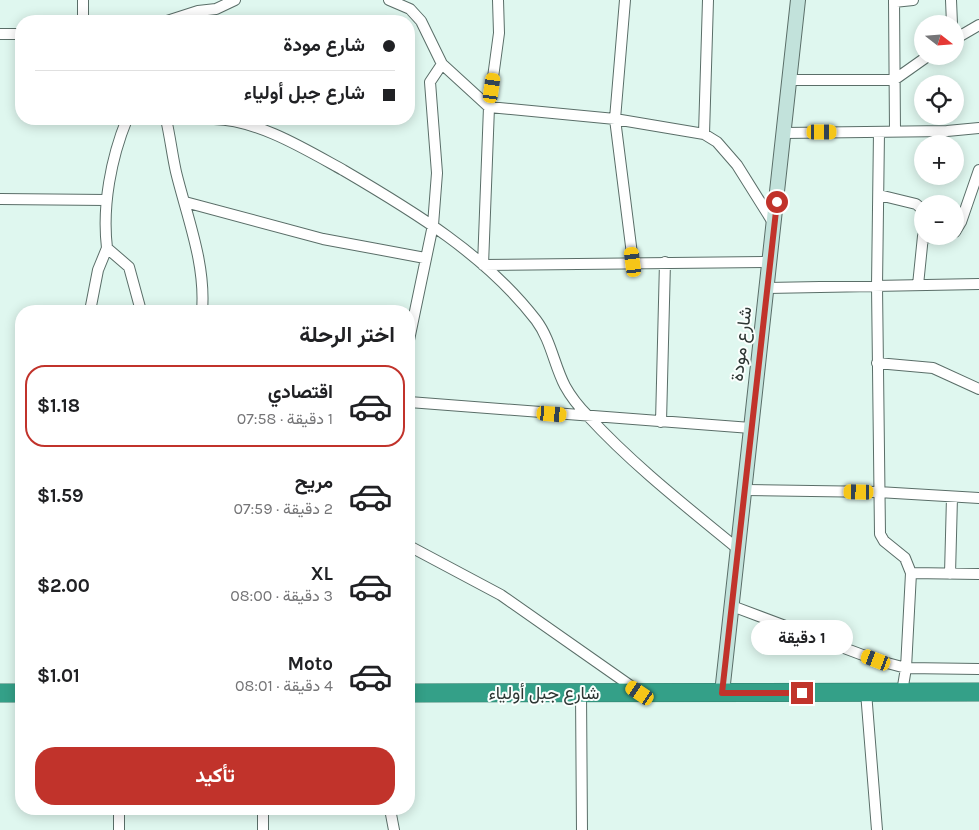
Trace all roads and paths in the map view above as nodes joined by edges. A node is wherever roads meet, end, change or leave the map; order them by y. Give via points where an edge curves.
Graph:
1 (83, 0) edge
2 (235, 0) edge
3 (388, 0) edge
4 (498, 0) edge
5 (625, 0) edge
6 (708, 0) edge
7 (798, 0) edge
8 (913, 0) edge
9 (951, 0) edge
10 (894, 1) edge
11 (83, 15) edge
12 (186, 15) edge
13 (952, 15) edge
14 (979, 25) edge
15 (0, 34) edge
16 (15, 34) edge
17 (964, 34) edge
18 (442, 64) junction
19 (915, 65) edge
20 (790, 80) junction
21 (894, 80) junction
22 (489, 107) junction
23 (615, 119) junction
24 (125, 125) edge
25 (167, 125) edge
26 (246, 125) edge
27 (979, 128) edge
28 (895, 131) junction
29 (879, 132) junction
30 (784, 133) junction
31 (704, 134) junction
32 (979, 170) edge
33 (879, 195) junction
34 (0, 198) edge
35 (106, 200) junction
36 (185, 202) junction
37 (914, 204) edge
38 (964, 213) edge
39 (433, 225) junction
40 (774, 225) junction
41 (922, 245) edge
42 (107, 248) junction
43 (426, 258) junction
44 (633, 262) junction
45 (665, 262) junction
46 (770, 262) junction
47 (483, 265) junction
48 (979, 284) edge
49 (918, 285) junction
50 (877, 286) junction
51 (767, 288) junction
52 (91, 305) edge
53 (139, 305) edge
54 (202, 305) edge
55 (415, 311) edge
56 (877, 363) junction
57 (979, 389) edge
58 (415, 402) edge
59 (588, 416) junction
60 (661, 422) junction
61 (751, 428) junction
62 (745, 490) junction
63 (878, 492) junction
64 (952, 497) junction
65 (979, 498) edge
66 (738, 548) junction
67 (415, 549) edge
68 (911, 573) junction
69 (950, 574) junction
70 (979, 574) edge
71 (732, 606) junction
72 (906, 668) junction
73 (979, 669) edge
74 (866, 692) junction
75 (902, 692) junction
76 (979, 692) edge
77 (0, 693) edge
78 (15, 693) edge
79 (415, 693) edge
80 (581, 693) junction
81 (640, 693) junction
82 (722, 693) junction
83 (119, 815) edge
84 (263, 815) edge
85 (391, 815) edge
86 (119, 830) edge
87 (263, 830) edge
88 (394, 830) edge
89 (582, 830) edge
90 (877, 830) edge

1 - 11 street
2 - 12 street via 216,9
3 - 18 street via 410,9 421,21
4 - 22 street via 499,33
5 - 23 street
6 - 31 street
7 - 20 street, شارع مودة
8 - 10 street
9 - 13 street
10 - 21 street
14 - 17 street
15 - 16 street
18 - 22 street
18 - 39 street via 430,82 437,173
19 - 21 street
20 - 21 street
20 - 30 street, شارع مودة
21 - 28 street
22 - 23 street
22 - 47 street
23 - 31 street
23 - 44 street
24 - 35 street
25 - 36 street
26 - 39 street via 297,144
27 - 28 street
28 - 29 street
29 - 30 street
29 - 33 street
30 - 40 street, شارع مودة
31 - 40 street via 717,142 737,165
32 - 38 street
33 - 37 street
33 - 50 street
34 - 35 street
35 - 42 street via 104,227
36 - 43 street via 323,239
36 - 54 street via 201,274
39 - 43 street
39 - 47 street
40 - 46 street, شارع مودة
41 - 49 street
42 - 52 street via 98,270
42 - 53 street via 129,267
43 - 55 street
44 - 45 street
44 - 47 street
45 - 46 street
45 - 60 street
46 - 51 street, شارع مودة
47 - 59 street via 536,321 565,386
48 - 49 street
49 - 50 street
50 - 51 street
50 - 56 street
51 - 61 street, شارع مودة
56 - 57 street via 933,368
56 - 63 street
58 - 59 street
59 - 60 street
59 - 66 street via 655,481
60 - 61 street
61 - 62 street, شارع مودة
62 - 63 street
62 - 66 street, شارع مودة
63 - 64 street
63 - 68 street via 880,534 905,558
64 - 65 street
64 - 69 street
66 - 71 street, شارع مودة
67 - 81 street via 501,595
68 - 69 street
68 - 72 street
69 - 70 street
71 - 72 street via 876,660
71 - 82 street, شارع مودة
72 - 73 street
72 - 75 street
74 - 75 highway, شارع جبل أولياء
74 - 82 highway, شارع جبل أولياء
74 - 90 street
75 - 76 highway, شارع جبل أولياء
77 - 78 highway
79 - 80 highway, شارع جبل أولياء
80 - 81 highway, شارع جبل أولياء
80 - 89 street
81 - 82 highway, شارع جبل أولياء
83 - 86 street
84 - 87 street
85 - 88 street

